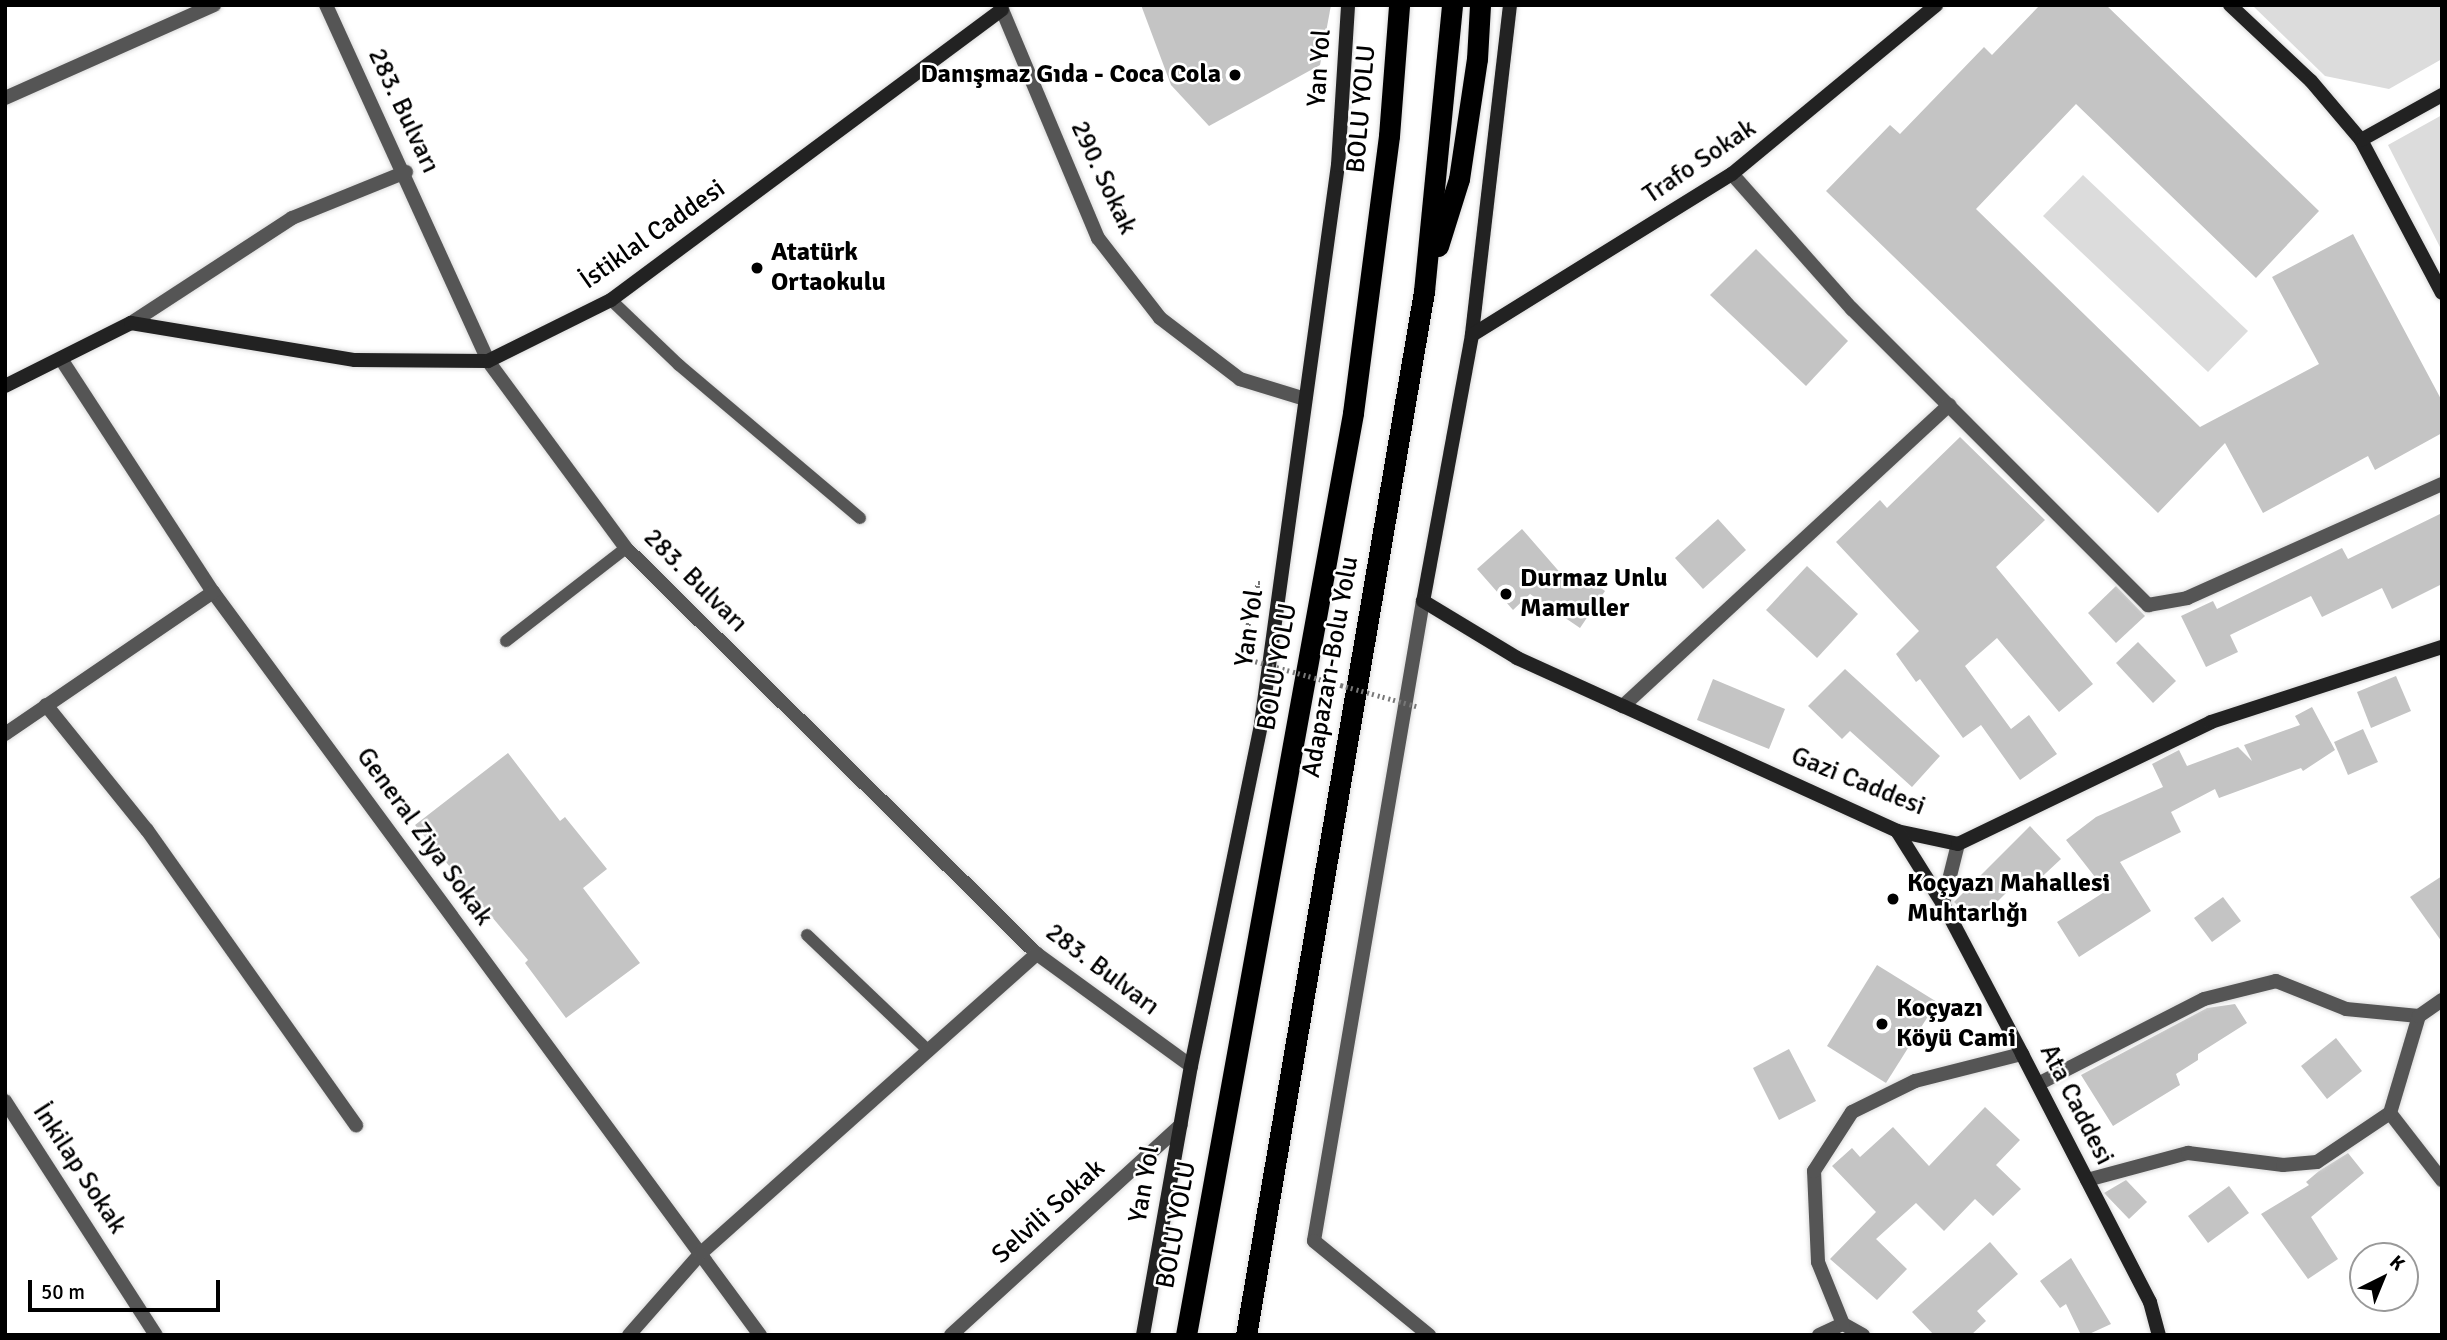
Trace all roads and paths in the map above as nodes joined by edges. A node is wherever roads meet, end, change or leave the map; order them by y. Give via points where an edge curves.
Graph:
1 (214, 5) edge
2 (326, 5) edge
3 (1348, 5) edge
4 (1386, 5) edge
5 (1399, 5) edge
6 (1452, 5) edge
7 (1480, 5) edge
8 (1510, 5) edge
9 (1936, 5) edge
10 (2230, 5) edge
11 (1001, 8) edge
12 (2442, 95) edge
13 (5, 98) edge
14 (1389, 136) junction
15 (2361, 140) junction
16 (406, 173) junction
17 (1732, 174) junction
18 (1424, 291) junction
19 (2442, 293) edge
20 (611, 300) junction
21 (131, 323) junction
22 (1472, 335) junction
23 (61, 359) junction
24 (488, 360) junction
25 (5, 386) edge
26 (1305, 399) junction
27 (1949, 405) junction
28 (2442, 484) edge
29 (860, 518) dead end
30 (626, 548) junction
31 (1258, 583) dead end
32 (213, 592) junction
33 (1423, 601) junction
34 (506, 640) dead end
35 (2442, 647) edge
36 (46, 705) junction
37 (1416, 706) dead end
38 (1623, 706) junction
39 (5, 734) edge
40 (1897, 831) junction
41 (1958, 844) junction
42 (1943, 904) junction
43 (807, 935) dead end
44 (1037, 954) junction
45 (2442, 1000) edge
46 (2419, 1016) junction
47 (929, 1051) junction
48 (2022, 1054) junction
49 (1191, 1066) junction
50 (2038, 1084) junction
51 (5, 1101) edge
52 (2390, 1112) junction
53 (356, 1125) dead end
54 (1181, 1125) junction
55 (2087, 1180) junction
56 (2442, 1180) edge
57 (701, 1253) junction
58 (1843, 1324) junction
59 (156, 1335) edge
60 (629, 1335) edge
61 (760, 1335) edge
62 (951, 1335) edge
63 (1143, 1335) edge
64 (1186, 1335) edge
65 (1246, 1335) edge
66 (1429, 1335) edge
67 (1819, 1335) edge
68 (1863, 1335) edge
69 (2159, 1335) edge

1 - 13 street
2 - 16 street, 283. Bulvarı
3 - 26 street, Yan Yol via 1338,165
4 - 14 highway
5 - 14 highway, BOLU YOLU
6 - 18 highway, Adapazarı-Bolu Yolu
7 - 18 highway via 1459,179
8 - 22 street
9 - 17 street, Trafo Sokak
10 - 15 street via 2311,81
11 - 20 street, İstiklal Caddesi
11 - 26 street, 290. Sokak via 1098,238 1160,317 1240,379
12 - 15 street
14 - 64 highway, BOLU YOLU via 1353,413
15 - 19 street
16 - 21 street via 292,218
16 - 24 street, 283. Bulvarı
17 - 22 street, Trafo Sokak
17 - 27 street via 1852,309
18 - 65 highway, Adapazarı-Bolu Yolu
20 - 24 street, İstiklal Caddesi
20 - 29 lane via 679,365
21 - 23 street
21 - 24 street, İstiklal Caddesi via 355,360
22 - 33 street
23 - 25 street
23 - 32 street, General Ziya Sokak
24 - 30 street, 283. Bulvarı
26 - 49 street, Yan Yol via 1261,724
27 - 28 street via 2148,605 2187,598
27 - 38 street
30 - 34 lane
30 - 44 street, 283. Bulvarı
31 - 37 path, bridge via 1240,657
32 - 36 street
32 - 57 street, General Ziya Sokak
33 - 38 street, Gazi Caddesi via 1517,658
33 - 66 street via 1314,1241
35 - 41 street via 2211,722
36 - 39 street
36 - 53 street via 147,830
38 - 40 street, Gazi Caddesi
40 - 41 street, Gazi Caddesi
40 - 42 street, Ata Caddesi
41 - 42 street
42 - 48 street, Ata Caddesi
43 - 47 lane
44 - 47 street
44 - 49 street, 283. Bulvarı
45 - 46 street
46 - 50 street via 2346,1009 2276,981 2204,999
46 - 52 street
47 - 57 street
48 - 50 street, Ata Caddesi
48 - 58 street via 1915,1081 1852,1112 1814,1171 1818,1262
49 - 54 street, Yan Yol
50 - 55 street, Ata Caddesi
51 - 59 street, İnkilap Sokak
52 - 55 street via 2317,1162 2283,1166 2188,1153
52 - 56 street
54 - 62 street, Selvili Sokak
54 - 63 street, Yan Yol
55 - 69 street, Ata Caddesi via 2150,1302
57 - 60 street
57 - 61 street, General Ziya Sokak
58 - 67 street
58 - 68 street

